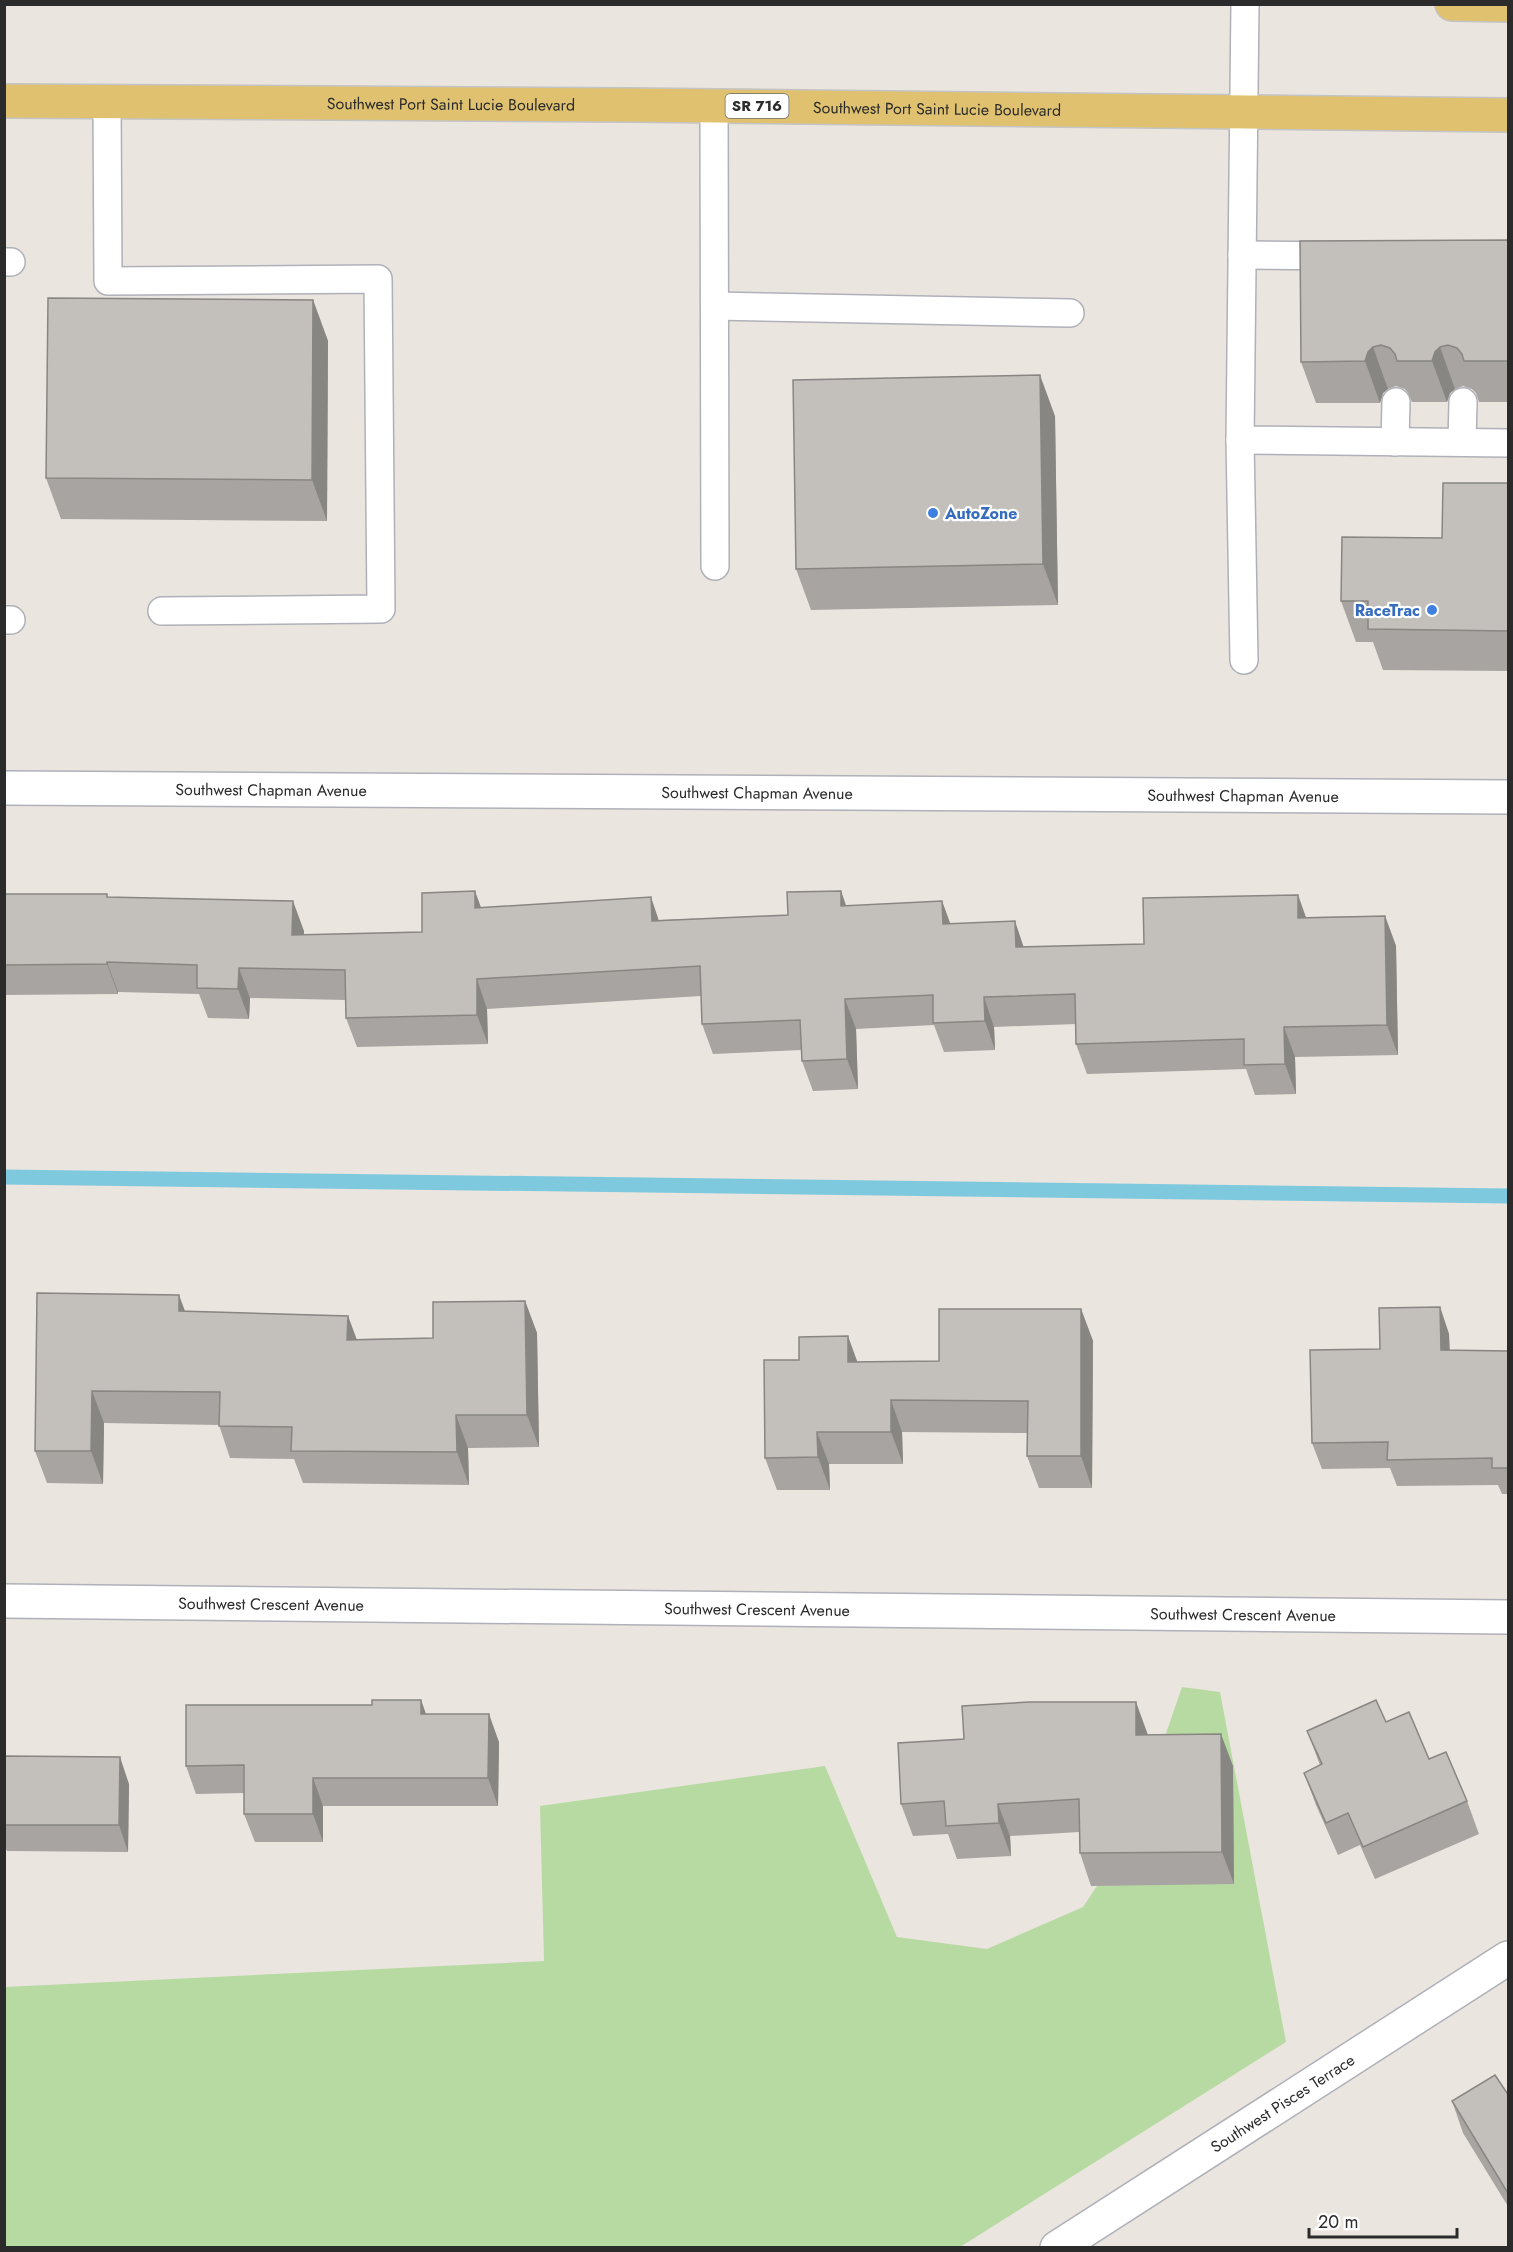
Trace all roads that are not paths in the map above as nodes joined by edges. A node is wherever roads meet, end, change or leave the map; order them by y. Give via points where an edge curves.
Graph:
1 (1245, 4) edge
2 (1452, 4) edge
3 (1509, 5) edge
4 (4, 101) edge
5 (107, 101) junction
6 (714, 106) junction
7 (1244, 112) junction
8 (1509, 115) edge
9 (1242, 255) junction
10 (1362, 256) edge
11 (715, 306) junction
12 (1070, 313) dead end
13 (1396, 402) edge
14 (1463, 402) edge
15 (1240, 440) junction
16 (1395, 442) junction
17 (1462, 442) junction
18 (1509, 443) edge
19 (715, 566) dead end
20 (162, 610) dead end
21 (1244, 660) dead end
22 (4, 788) edge
23 (1509, 797) edge
24 (4, 1601) edge
25 (1509, 1617) edge
26 (1509, 1958) edge
27 (1057, 2247) edge

1 - 7 lane
2 - 3 main road
4 - 5 main road, Southwest Port Saint Lucie Boulevard / SR 716
5 - 6 main road, Southwest Port Saint Lucie Boulevard / SR 716
5 - 20 lane via 108,281 378,279 381,609
6 - 7 main road, Southwest Port Saint Lucie Boulevard / SR 716
6 - 11 lane
7 - 8 main road, Southwest Port Saint Lucie Boulevard / SR 716
7 - 9 lane
9 - 10 lane
9 - 15 lane
11 - 12 lane
11 - 19 lane
13 - 16 lane
14 - 17 lane
15 - 16 lane
15 - 21 lane
16 - 17 lane
17 - 18 lane
22 - 23 street, Southwest Chapman Avenue
24 - 25 street, Southwest Crescent Avenue
26 - 27 street, Southwest Pisces Terrace

